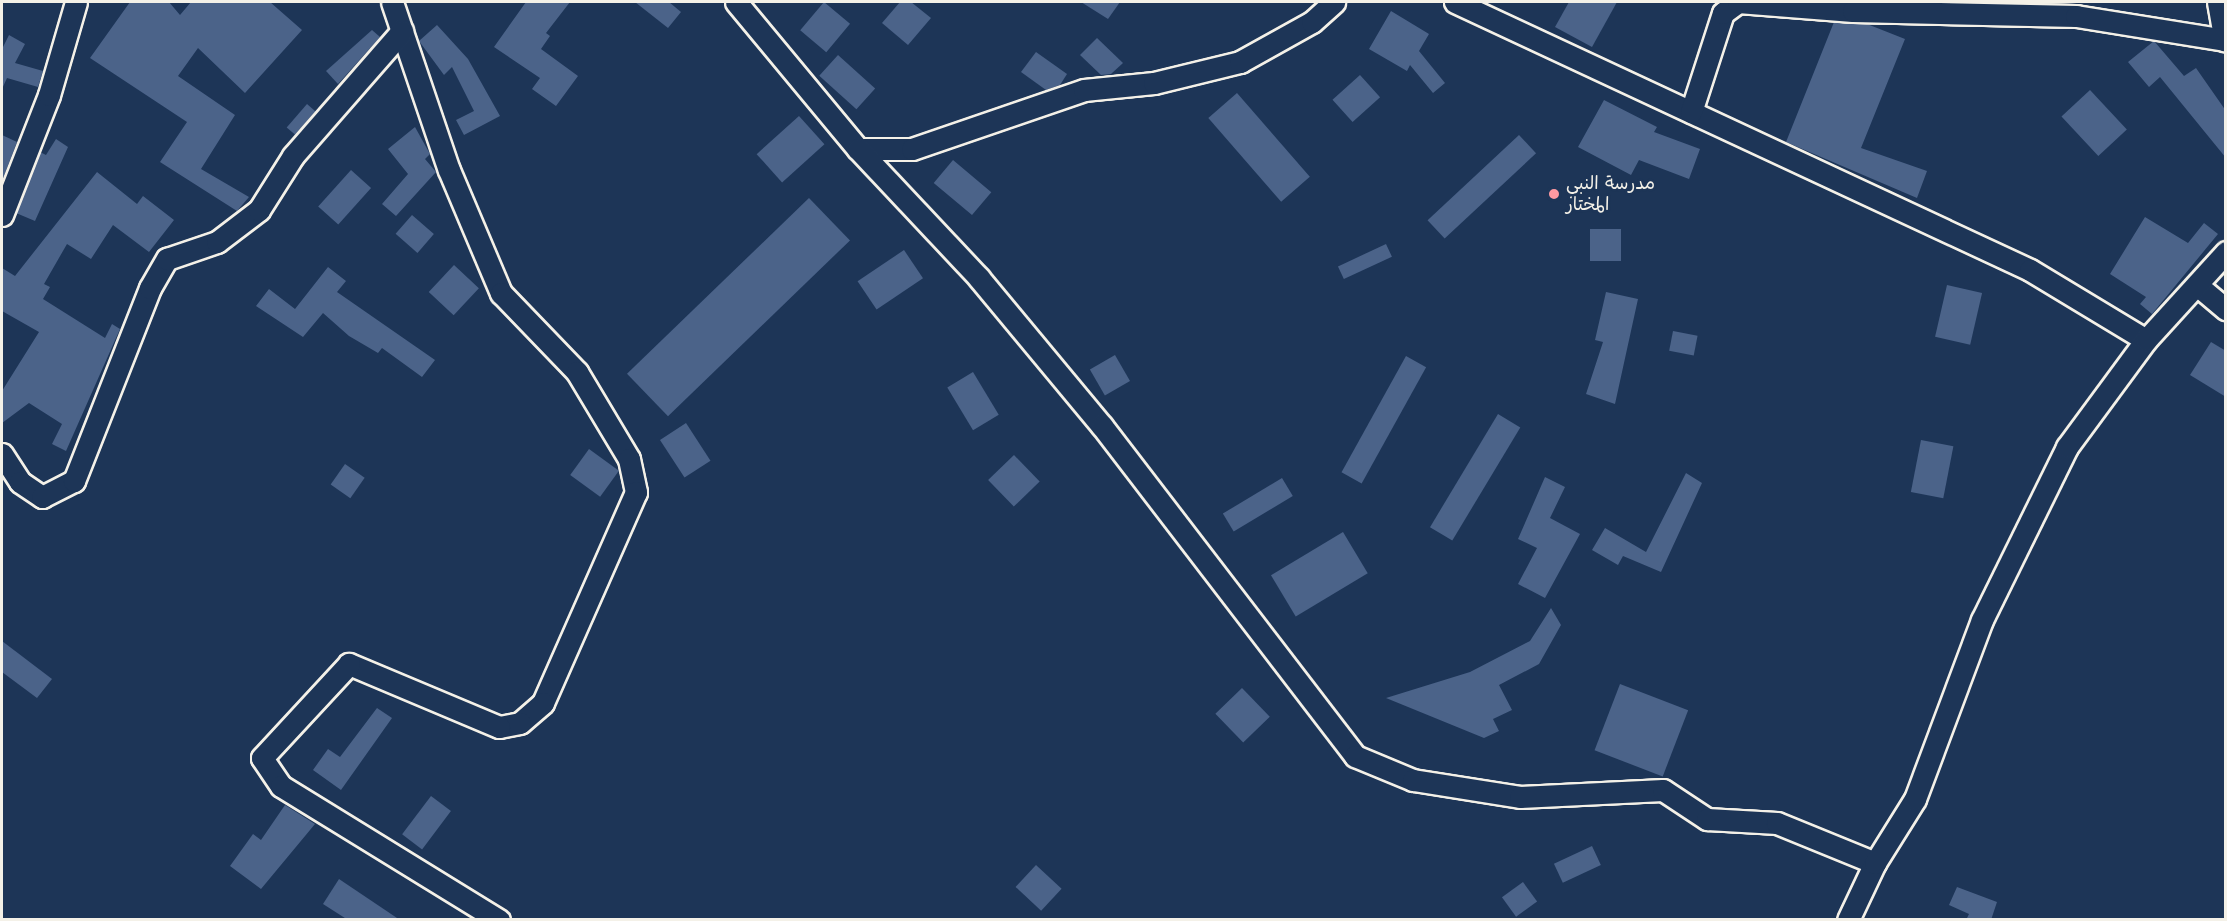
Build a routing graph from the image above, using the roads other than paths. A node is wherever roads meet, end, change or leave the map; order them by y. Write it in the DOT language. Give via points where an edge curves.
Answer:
graph roads {
  1 [pos="76,2"];
  2 [pos="392,2"];
  3 [pos="735,2"];
  4 [pos="1334,2"];
  5 [pos="1455,2"];
  6 [pos="2218,2"];
  7 [pos="402,31"];
  8 [pos="2225,40"];
  9 [pos="1691,112"];
  10 [pos="858,149"];
  11 [pos="2,215"];
  12 [pos="2226,252"];
  13 [pos="2197,285"];
  14 [pos="2226,309"];
  15 [pos="2146,340"];
  16 [pos="2,454"];
  17 [pos="1875,863"];
  18 [pos="499,920"];
  19 [pos="1848,920"];
  1 -- 11 [label="street" via="45,106"];
  2 -- 7 [label="street"];
  3 -- 10 [label="street"];
  4 -- 10 [label="street" via="1312,22 1240,62 1154,83 1084,90 912,149"];
  5 -- 9 [label="street"];
  6 -- 8 [label="street"];
  7 -- 16 [label="street" via="293,156 260,210 216,242 167,259 150,288 74,481 42,497 20,482"];
  7 -- 18 [label="street" via="449,170 501,294 577,372 629,459 636,492 543,703 520,723 498,727 350,664 262,758 281,786"];
  8 -- 9 [label="street" via="2076,16 1853,11 1738,2 1723,12"];
  9 -- 15 [label="street" via="2030,270"];
  10 -- 17 [label="street" via="979,278 1102,426 1355,756 1413,780 1521,797 1663,790 1707,819 1777,823"];
  12 -- 13 [label="street"];
  13 -- 14 [label="street"];
  13 -- 15 [label="street"];
  15 -- 17 [label="street" via="2067,447 1982,620 1915,799"];
  17 -- 19 [label="street"];
}
